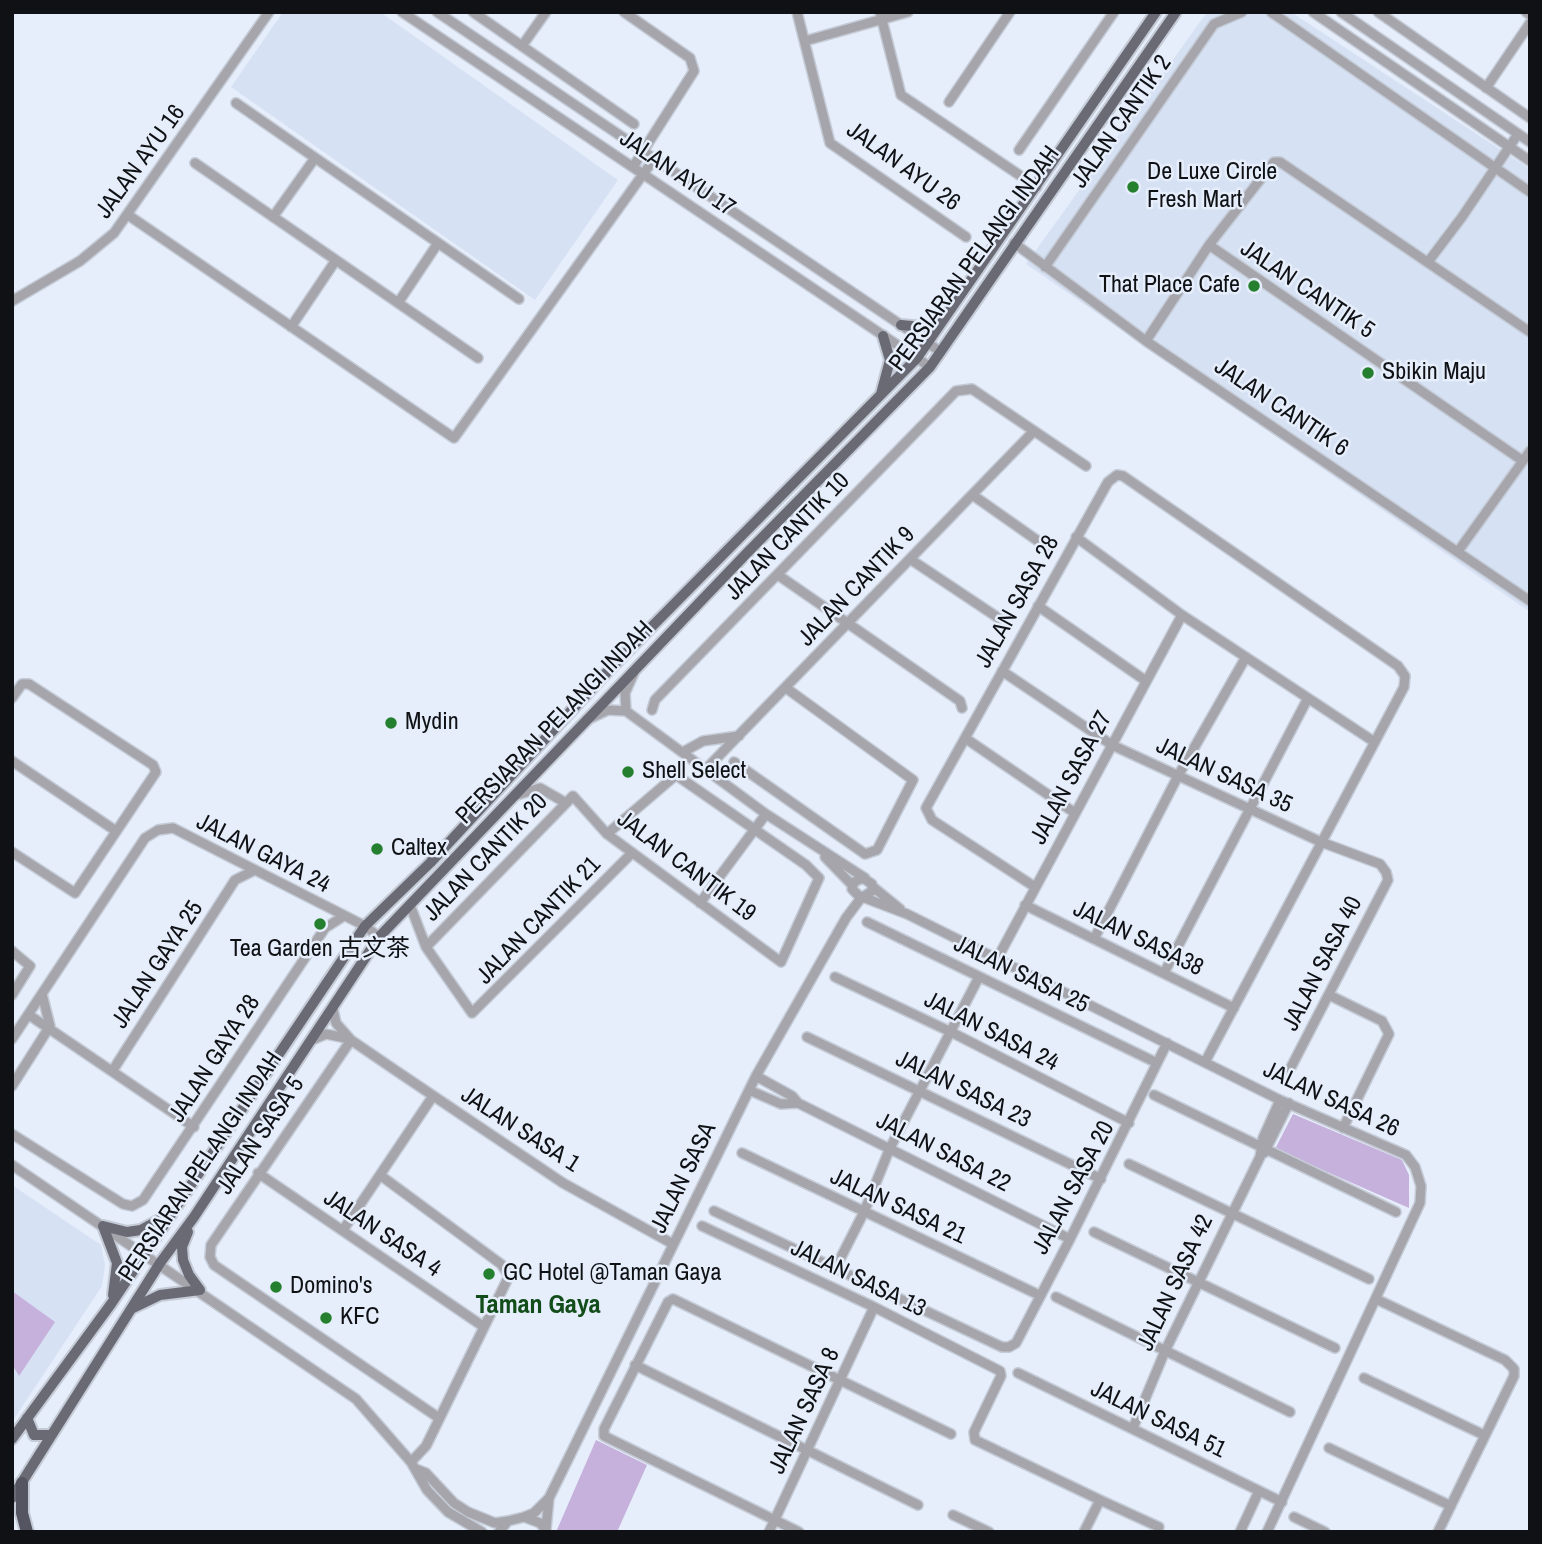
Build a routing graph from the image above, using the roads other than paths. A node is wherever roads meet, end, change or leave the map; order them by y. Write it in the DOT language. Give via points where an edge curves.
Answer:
graph roads {
  1 [pos="269,12"];
  2 [pos="402,12"];
  3 [pos="437,12"];
  4 [pos="472,12"];
  5 [pos="546,12"];
  6 [pos="624,12"];
  7 [pos="797,12"];
  8 [pos="908,12"];
  9 [pos="1010,12"];
  10 [pos="1114,12"];
  11 [pos="1156,12"];
  12 [pos="1176,12"];
  13 [pos="1242,12"];
  14 [pos="1271,12"];
  15 [pos="1313,12"];
  16 [pos="1341,12"];
  17 [pos="1378,12"];
  18 [pos="881,16"];
  19 [pos="1530,23"];
  20 [pos="804,41"];
  21 [pos="523,46"];
  22 [pos="1486,88"];
  23 [pos="949,102"];
  24 [pos="236,103"];
  25 [pos="1530,118"];
  26 [pos="634,124"];
  27 [pos="1518,134"];
  28 [pos="1530,142"];
  29 [pos="1509,148"];
  30 [pos="1019,150"];
  31 [pos="643,151"];
  32 [pos="315,158"];
  33 [pos="654,159"];
  34 [pos="1530,161"];
  35 [pos="195,163"];
  36 [pos="633,167"];
  37 [pos="1496,169"];
  38 [pos="643,174"];
  39 [pos="1037,187"];
  40 [pos="1530,192"];
  41 [pos="128,215"];
  42 [pos="273,217"];
  43 [pos="966,237"];
  44 [pos="438,243"];
  45 [pos="996,243"];
  46 [pos="1014,243"];
  47 [pos="1209,246"];
  48 [pos="336,260"];
  49 [pos="1427,262"];
  50 [pos="1045,267"];
  51 [pos="519,299"];
  52 [pos="12,301"];
  53 [pos="398,303"];
  54 [pos="948,314"];
  55 [pos="901,325"];
  56 [pos="291,327"];
  57 [pos="1530,332"];
  58 [pos="883,335"];
  59 [pos="1146,341"];
  60 [pos="928,344"];
  61 [pos="941,352"];
  62 [pos="478,358"];
  63 [pos="917,358"];
  64 [pos="930,367"];
  65 [pos="881,394"];
  66 [pos="1034,431"];
  67 [pos="1530,451"];
  68 [pos="1523,461"];
  69 [pos="1086,466"];
  70 [pos="974,496"];
  71 [pos="1076,537"];
  72 [pos="1048,548"];
  73 [pos="1459,550"];
  74 [pos="910,559"];
  75 [pos="778,575"];
  76 [pos="1530,601"];
  77 [pos="1038,606"];
  78 [pos="1182,615"];
  79 [pos="1000,620"];
  80 [pos="846,624"];
  81 [pos="1246,657"];
  82 [pos="637,667"];
  83 [pos="1002,671"];
  84 [pos="1146,681"];
  85 [pos="786,688"];
  86 [pos="12,698"];
  87 [pos="1308,698"];
  88 [pos="962,708"];
  89 [pos="652,709"];
  90 [pos="626,711"];
  91 [pos="586,721"];
  92 [pos="739,736"];
  93 [pos="965,738"];
  94 [pos="1373,741"];
  95 [pos="1112,745"];
  96 [pos="683,752"];
  97 [pos="12,761"];
  98 [pos="734,762"];
  99 [pos="707,768"];
  100 [pos="1178,776"];
  101 [pos="514,796"];
  102 [pos="569,800"];
  103 [pos="1249,809"];
  104 [pos="1075,813"];
  105 [pos="766,814"];
  106 [pos="755,830"];
  107 [pos="116,831"];
  108 [pos="607,834"];
  109 [pos="1321,842"];
  110 [pos="817,848"];
  111 [pos="12,852"];
  112 [pos="632,853"];
  113 [pos="235,862"];
  114 [pos="253,871"];
  115 [pos="1386,872"];
  116 [pos="235,880"];
  117 [pos="870,883"];
  118 [pos="1035,887"];
  119 [pos="858,894"];
  120 [pos="700,904"];
  121 [pos="410,905"];
  122 [pos="1025,905"];
  123 [pos="324,908"];
  124 [pos="907,914"];
  125 [pos="344,916"];
  126 [pos="867,922"];
  127 [pos="365,926"];
  128 [pos="325,928"];
  129 [pos="379,937"];
  130 [pos="1094,939"];
  131 [pos="426,947"];
  132 [pos="12,951"];
  133 [pos="996,961"];
  134 [pos="1164,973"];
  135 [pos="835,977"];
  136 [pos="979,977"];
  137 [pos="42,994"];
  138 [pos="12,995"];
  139 [pos="1329,995"];
  140 [pos="1234,1007"];
  141 [pos="332,1009"];
  142 [pos="29,1015"];
  143 [pos="50,1026"];
  144 [pos="951,1031"];
  145 [pos="807,1037"];
  146 [pos="12,1039"];
  147 [pos="312,1040"];
  148 [pos="351,1040"];
  149 [pos="1167,1043"];
  150 [pos="1205,1062"];
  151 [pos="1157,1063"];
  152 [pos="113,1070"];
  153 [pos="1288,1073"];
  154 [pos="756,1076"];
  155 [pos="12,1086"];
  156 [pos="749,1090"];
  157 [pos="922,1091"];
  158 [pos="1154,1095"];
  159 [pos="433,1096"];
  160 [pos="1284,1101"];
  161 [pos="798,1103"];
  162 [pos="1129,1123"];
  163 [pos="194,1127"];
  164 [pos="1343,1128"];
  165 [pos="12,1134"];
  166 [pos="890,1148"];
  167 [pos="1263,1152"];
  168 [pos="741,1153"];
  169 [pos="1129,1164"];
  170 [pos="12,1165"];
  171 [pos="258,1173"];
  172 [pos="380,1175"];
  173 [pos="1101,1179"];
  174 [pos="174,1210"];
  175 [pos="714,1211"];
  176 [pos="864,1212"];
  177 [pos="1230,1212"];
  178 [pos="1396,1212"];
  179 [pos="194,1217"];
  180 [pos="103,1226"];
  181 [pos="702,1226"];
  182 [pos="343,1230"];
  183 [pos="1094,1232"];
  184 [pos="1070,1239"];
  185 [pos="673,1244"];
  186 [pos="145,1253"];
  187 [pos="160,1263"];
  188 [pos="835,1269"];
  189 [pos="1369,1279"];
  190 [pos="1198,1284"];
  191 [pos="200,1290"];
  192 [pos="1039,1295"];
  193 [pos="1056,1297"];
  194 [pos="1376,1299"];
  195 [pos="111,1304"];
  196 [pos="874,1307"];
  197 [pos="128,1312"];
  198 [pos="484,1327"];
  199 [pos="1335,1348"];
  200 [pos="1165,1351"];
  201 [pos="635,1365"];
  202 [pos="1018,1373"];
  203 [pos="1364,1378"];
  204 [pos="842,1380"];
  205 [pos="1290,1412"];
  206 [pos="27,1418"];
  207 [pos="439,1418"];
  208 [pos="1133,1428"];
  209 [pos="951,1433"];
  210 [pos="1484,1435"];
  211 [pos="49,1436"];
  212 [pos="12,1439"];
  213 [pos="1329,1448"];
  214 [pos="807,1452"];
  215 [pos="413,1466"];
  216 [pos="22,1483"];
  217 [pos="1259,1491"];
  218 [pos="549,1498"];
  219 [pos="12,1499"];
  220 [pos="1100,1500"];
  221 [pos="1282,1502"];
  222 [pos="918,1505"];
  223 [pos="1451,1506"];
  224 [pos="953,1514"];
  225 [pos="524,1517"];
  226 [pos="1294,1517"];
  227 [pos="774,1520"];
  228 [pos="508,1521"];
  229 [pos="1159,1527"];
  230 [pos="547,1530"];
  231 [pos="27,1532"];
  232 [pos="482,1532"];
  233 [pos="499,1532"];
  234 [pos="769,1532"];
  235 [pos="799,1532"];
  236 [pos="989,1532"];
  237 [pos="1084,1532"];
  238 [pos="1240,1532"];
  239 [pos="1267,1532"];
  240 [pos="1325,1532"];
  241 [pos="1438,1532"];
  1 -- 41 [label="street, JALAN AYU 16"];
  2 -- 36 [label="street, JALAN AYU 17"];
  3 -- 31 [label="street, JALAN AYU 17"];
  4 -- 21 [label="street"];
  5 -- 21 [label="street"];
  6 -- 31 [label="street" via="694,64 691,79"];
  7 -- 20 [label="street, JALAN AYU 26"];
  8 -- 18 [label="street"];
  9 -- 23 [label="street"];
  10 -- 30 [label="street"];
  11 -- 39 [label="main road, PERSIARAN PELANGI INDAH"];
  12 -- 46 [label="main road, PERSIARAN PELANGI INDAH"];
  13 -- 50 [label="street, JALAN CANTIK 2" via="1214,24"];
  14 -- 37 [label="street"];
  15 -- 29 [label="street"];
  16 -- 27 [label="street"];
  17 -- 22 [label="street"];
  18 -- 20 [label="street"];
  18 -- 39 [label="street" via="901,95"];
  19 -- 22 [label="street"];
  20 -- 43 [label="street, JALAN AYU 26" via="830,144"];
  21 -- 26 [label="street"];
  22 -- 25 [label="street"];
  24 -- 32 [label="street"];
  27 -- 28 [label="street"];
  27 -- 29 [label="street"];
  29 -- 34 [label="street"];
  29 -- 37 [label="street"];
  31 -- 33 [label="street, JALAN AYU 17"];
  31 -- 36 [label="street"];
  32 -- 42 [label="street"];
  32 -- 44 [label="street"];
  33 -- 38 [label="street"];
  33 -- 55 [label="street, JALAN AYU 17"];
  35 -- 42 [label="street"];
  36 -- 38 [label="street, JALAN AYU 17"];
  37 -- 40 [label="street"];
  37 -- 49 [label="street"];
  38 -- 56 [label="street" via="454,438"];
  38 -- 58 [label="street, JALAN AYU 17"];
  39 -- 45 [label="main road, PERSIARAN PELANGI INDAH"];
  41 -- 52 [label="street, JALAN AYU 16" via="94,251"];
  41 -- 56 [label="street"];
  42 -- 48 [label="street"];
  44 -- 51 [label="street"];
  44 -- 53 [label="street"];
  45 -- 46 [label="main road" via="1008,239"];
  45 -- 54 [label="main road, PERSIARAN PELANGI INDAH"];
  46 -- 50 [label="street, JALAN CANTIK 6"];
  46 -- 61 [label="main road, PERSIARAN PELANGI INDAH"];
  47 -- 49 [label="street" via="1274,162 1280,162"];
  47 -- 59 [label="street"];
  47 -- 68 [label="street, JALAN CANTIK 5"];
  48 -- 53 [label="street"];
  48 -- 56 [label="street"];
  49 -- 57 [label="street"];
  50 -- 59 [label="street, JALAN CANTIK 6"];
  53 -- 62 [label="street"];
  54 -- 55 [label="main road" via="923,327"];
  54 -- 60 [label="main road, PERSIARAN PELANGI INDAH"];
  55 -- 60 [label="street, JALAN AYU 17"];
  58 -- 63 [label="street, JALAN AYU 17"];
  58 -- 65 [label="main road" via="890,360"];
  59 -- 73 [label="street, JALAN CANTIK 6"];
  60 -- 61 [label="street, JALAN AYU 17"];
  60 -- 63 [label="main road, PERSIARAN PELANGI INDAH"];
  61 -- 64 [label="main road, PERSIARAN PELANGI INDAH"];
  63 -- 64 [label="street, JALAN AYU 17"];
  63 -- 65 [label="main road, PERSIARAN PELANGI INDAH"];
  64 -- 82 [label="main road, PERSIARAN PELANGI INDAH"];
  65 -- 127 [label="main road, PERSIARAN PELANGI INDAH"];
  66 -- 69 [label="street"];
  66 -- 70 [label="street, JALAN CANTIK 9"];
  66 -- 75 [label="street, JALAN CANTIK 10" via="972,389 956,391"];
  67 -- 68 [label="street"];
  68 -- 73 [label="street"];
  70 -- 72 [label="street"];
  70 -- 74 [label="street, JALAN CANTIK 9"];
  71 -- 77 [label="street, JALAN SASA 28"];
  71 -- 78 [label="street, JALAN SASA 28"];
  71 -- 94 [label="street" via="1108,482 1116,475 1123,476 1398,666 1405,676 1404,687"];
  73 -- 76 [label="street, JALAN CANTIK 6"];
  74 -- 79 [label="street"];
  74 -- 80 [label="street, JALAN CANTIK 9"];
  75 -- 80 [label="street"];
  75 -- 89 [label="street, JALAN CANTIK 10" via="655,700"];
  77 -- 83 [label="street, JALAN SASA 28"];
  77 -- 84 [label="street"];
  78 -- 81 [label="street, JALAN SASA 28"];
  78 -- 84 [label="street, JALAN SASA 27"];
  80 -- 85 [label="street, JALAN CANTIK 9"];
  80 -- 88 [label="street" via="960,701"];
  81 -- 87 [label="street, JALAN SASA 28"];
  81 -- 100 [label="street"];
  82 -- 90 [label="street" via="625,693"];
  82 -- 91 [label="main road, PERSIARAN PELANGI INDAH"];
  83 -- 93 [label="street, JALAN SASA 28"];
  83 -- 95 [label="street, JALAN SASA 35"];
  84 -- 95 [label="street, JALAN SASA 27"];
  85 -- 92 [label="street, JALAN CANTIK 9"];
  85 -- 98 [label="street" via="910,776 913,786 877,850 865,854"];
  86 -- 107 [label="street" via="22,684 29,684 155,767 155,774"];
  87 -- 94 [label="street, JALAN SASA 28"];
  87 -- 103 [label="street"];
  90 -- 91 [label="street" via="608,710"];
  90 -- 96 [label="street"];
  91 -- 101 [label="main road, PERSIARAN PELANGI INDAH"];
  92 -- 96 [label="street" via="703,741"];
  92 -- 99 [label="street, JALAN CANTIK 9"];
  93 -- 104 [label="street"];
  93 -- 118 [label="street, JALAN SASA 28" via="926,813"];
  94 -- 109 [label="street"];
  95 -- 100 [label="street, JALAN SASA 35"];
  95 -- 104 [label="street, JALAN SASA 27"];
  96 -- 99 [label="street"];
  97 -- 107 [label="street"];
  99 -- 105 [label="street"];
  100 -- 103 [label="street, JALAN SASA 35"];
  100 -- 130 [label="street"];
  101 -- 102 [label="street" via="540,788"];
  101 -- 121 [label="main road, PERSIARAN PELANGI INDAH"];
  102 -- 108 [label="street, JALAN CANTIK 19"];
  102 -- 131 [label="street, JALAN CANTIK 20"];
  103 -- 109 [label="street, JALAN SASA 35"];
  103 -- 134 [label="street"];
  104 -- 118 [label="street, JALAN SASA 27"];
  105 -- 106 [label="street"];
  105 -- 110 [label="street"];
  106 -- 108 [label="street" via="677,775"];
  106 -- 120 [label="street"];
  106 -- 120 [label="street, JALAN CANTIK 19" via="819,878 781,962"];
  107 -- 111 [label="street" via="75,893"];
  108 -- 112 [label="street, JALAN CANTIK 19"];
  109 -- 115 [label="street, JALAN SASA 35" via="1380,864"];
  109 -- 140 [label="street"];
  110 -- 117 [label="street, JALAN SASA 26"];
  110 -- 119 [label="street"];
  112 -- 120 [label="street, JALAN CANTIK 19"];
  112 -- 131 [label="street, JALAN CANTIK 21" via="472,1013"];
  113 -- 114 [label="street, JALAN GAYA 24"];
  113 -- 116 [label="street"];
  113 -- 137 [label="street, JALAN GAYA 24" via="173,828 145,838"];
  114 -- 116 [label="street"];
  114 -- 123 [label="street, JALAN GAYA 24"];
  115 -- 139 [label="street, JALAN SASA 40" via="1388,880"];
  116 -- 152 [label="street, JALAN GAYA 25"];
  117 -- 119 [label="street"];
  117 -- 119 [label="street" via="859,878"];
  117 -- 124 [label="street, JALAN SASA 26"];
  118 -- 122 [label="street, JALAN SASA 27"];
  119 -- 124 [label="street, JALAN SASA 26"];
  119 -- 154 [label="street, JALAN SASA"];
  121 -- 129 [label="main road, PERSIARAN PELANGI INDAH"];
  121 -- 131 [label="street"];
  122 -- 130 [label="street, JALAN SASA38"];
  122 -- 133 [label="street, JALAN SASA 27"];
  123 -- 125 [label="street, JALAN GAYA 24"];
  123 -- 128 [label="street"];
  124 -- 133 [label="street, JALAN SASA 26"];
  125 -- 127 [label="street, JALAN GAYA 24"];
  125 -- 128 [label="street, JALAN GAYA 28"];
  126 -- 136 [label="street, JALAN SASA 25"];
  127 -- 129 [label="street, JALAN GAYA 24"];
  127 -- 174 [label="main road, PERSIARAN PELANGI INDAH"];
  128 -- 163 [label="street, JALAN GAYA 28"];
  129 -- 141 [label="main road, PERSIARAN PELANGI INDAH"];
  130 -- 134 [label="street, JALAN SASA38"];
  132 -- 138 [label="street" via="30,966"];
  133 -- 149 [label="street, JALAN SASA 26"];
  134 -- 140 [label="street, JALAN SASA38"];
  135 -- 144 [label="street, JALAN SASA 24"];
  136 -- 144 [label="street"];
  136 -- 151 [label="street, JALAN SASA 25"];
  137 -- 142 [label="street, JALAN GAYA 24"];
  137 -- 143 [label="street"];
  139 -- 153 [label="street, JALAN SASA 40"];
  139 -- 164 [label="street" via="1382,1021 1389,1034"];
  140 -- 150 [label="street"];
  141 -- 147 [label="main road, PERSIARAN PELANGI INDAH"];
  141 -- 148 [label="street, JALAN SASA 1" via="336,1023"];
  142 -- 143 [label="street"];
  142 -- 146 [label="street, JALAN GAYA 24"];
  143 -- 152 [label="street"];
  143 -- 155 [label="street"];
  144 -- 157 [label="street"];
  144 -- 162 [label="street, JALAN SASA 24"];
  145 -- 157 [label="street, JALAN SASA 23"];
  147 -- 148 [label="street" via="326,1034"];
  147 -- 179 [label="main road, PERSIARAN PELANGI INDAH"];
  148 -- 159 [label="street, JALAN SASA 1"];
  148 -- 171 [label="street, JALAN SASA 5"];
  149 -- 150 [label="street, JALAN SASA 26"];
  149 -- 151 [label="street, JALAN SASA 20"];
  150 -- 160 [label="street, JALAN SASA 26"];
  151 -- 162 [label="street, JALAN SASA 20"];
  152 -- 163 [label="street"];
  154 -- 156 [label="street, JALAN SASA"];
  154 -- 161 [label="street, JALAN SASA 22"];
  156 -- 161 [label="street, JALAN SASA 22" via="781,1104"];
  156 -- 185 [label="street, JALAN SASA"];
  157 -- 166 [label="street"];
  157 -- 173 [label="street, JALAN SASA 23"];
  158 -- 167 [label="street"];
  159 -- 172 [label="street"];
  159 -- 185 [label="street, JALAN SASA 1" via="563,1183"];
  160 -- 164 [label="street, JALAN SASA 26"];
  160 -- 167 [label="street, JALAN SASA 42"];
  161 -- 166 [label="street, JALAN SASA 22"];
  162 -- 173 [label="street, JALAN SASA 20"];
  163 -- 165 [label="street, JALAN GAYA 28" via="143,1200 132,1206"];
  164 -- 194 [label="street, JALAN SASA 26" via="1406,1155 1421,1186 1420,1203"];
  166 -- 176 [label="street"];
  166 -- 184 [label="street, JALAN SASA 22"];
  167 -- 177 [label="street, JALAN SASA 42"];
  167 -- 178 [label="street"];
  168 -- 176 [label="street, JALAN SASA 21"];
  169 -- 177 [label="street"];
  170 -- 180 [label="street"];
  171 -- 182 [label="street, JALAN SASA 4"];
  171 -- 207 [label="street, JALAN SASA 5" via="211,1245 214,1265"];
  172 -- 182 [label="street"];
  172 -- 198 [label="street" via="508,1272 508,1282"];
  173 -- 184 [label="street, JALAN SASA 20"];
  174 -- 180 [label="main road" via="141,1230"];
  174 -- 186 [label="main road, PERSIARAN PELANGI INDAH"];
  175 -- 188 [label="street"];
  176 -- 188 [label="street"];
  176 -- 192 [label="street, JALAN SASA 21"];
  177 -- 189 [label="street"];
  177 -- 190 [label="street, JALAN SASA 42"];
  179 -- 187 [label="main road, PERSIARAN PELANGI INDAH"];
  179 -- 191 [label="main road" via="182,1247 189,1275"];
  180 -- 186 [label="street"];
  180 -- 195 [label="main road" via="117,1263"];
  181 -- 196 [label="street, JALAN SASA 13"];
  182 -- 198 [label="street, JALAN SASA 4"];
  183 -- 190 [label="street"];
  184 -- 192 [label="street, JALAN SASA 20"];
  185 -- 218 [label="street, JALAN SASA"];
  186 -- 187 [label="street"];
  186 -- 195 [label="main road, PERSIARAN PELANGI INDAH"];
  187 -- 191 [label="street"];
  187 -- 197 [label="main road, PERSIARAN PELANGI INDAH"];
  188 -- 192 [label="street, JALAN SASA 20" via="1002,1347 1016,1343"];
  190 -- 199 [label="street"];
  190 -- 200 [label="street, JALAN SASA 42"];
  191 -- 197 [label="main road" via="160,1294"];
  191 -- 215 [label="street" via="356,1399"];
  193 -- 200 [label="street"];
  194 -- 210 [label="street" via="1512,1365 1514,1376"];
  194 -- 221 [label="street, JALAN SASA 26"];
  195 -- 206 [label="main road, PERSIARAN PELANGI INDAH"];
  196 -- 204 [label="street, JALAN SASA 8"];
  196 -- 220 [label="street, JALAN SASA 13" via="996,1369 1001,1376 974,1432 977,1442"];
  197 -- 211 [label="main road, PERSIARAN PELANGI INDAH"];
  198 -- 207 [label="street"];
  200 -- 205 [label="street"];
  200 -- 208 [label="street, JALAN SASA 42"];
  201 -- 204 [label="street" via="673,1299"];
  201 -- 214 [label="street"];
  201 -- 227 [label="street" via="604,1436"];
  202 -- 208 [label="street, JALAN SASA 51"];
  203 -- 210 [label="street"];
  204 -- 209 [label="street"];
  204 -- 214 [label="street, JALAN SASA 8"];
  206 -- 211 [label="main road" via="34,1435"];
  206 -- 212 [label="main road, PERSIARAN PELANGI INDAH"];
  207 -- 215 [label="street"];
  208 -- 217 [label="street, JALAN SASA 51"];
  210 -- 223 [label="street"];
  211 -- 216 [label="main road, PERSIARAN PELANGI INDAH"];
  213 -- 223 [label="street"];
  214 -- 222 [label="street"];
  214 -- 227 [label="street, JALAN SASA 8"];
  215 -- 228 [label="street" via="468,1512 495,1523"];
  215 -- 232 [label="street" via="449,1512"];
  216 -- 219 [label="main road, PERSIARAN PELANGI INDAH"];
  216 -- 231 [label="highway"];
  217 -- 221 [label="street, JALAN SASA 51"];
  217 -- 238 [label="street"];
  218 -- 225 [label="street, JALAN SASA"];
  218 -- 230 [label="street, JALAN SASA"];
  220 -- 229 [label="street"];
  220 -- 237 [label="street"];
  221 -- 239 [label="street, JALAN SASA 26"];
  223 -- 241 [label="street"];
  224 -- 236 [label="street"];
  225 -- 228 [label="street"];
  225 -- 230 [label="street"];
  226 -- 240 [label="street"];
  227 -- 234 [label="street, JALAN SASA 8"];
  227 -- 235 [label="street"];
  228 -- 233 [label="street"];
}
